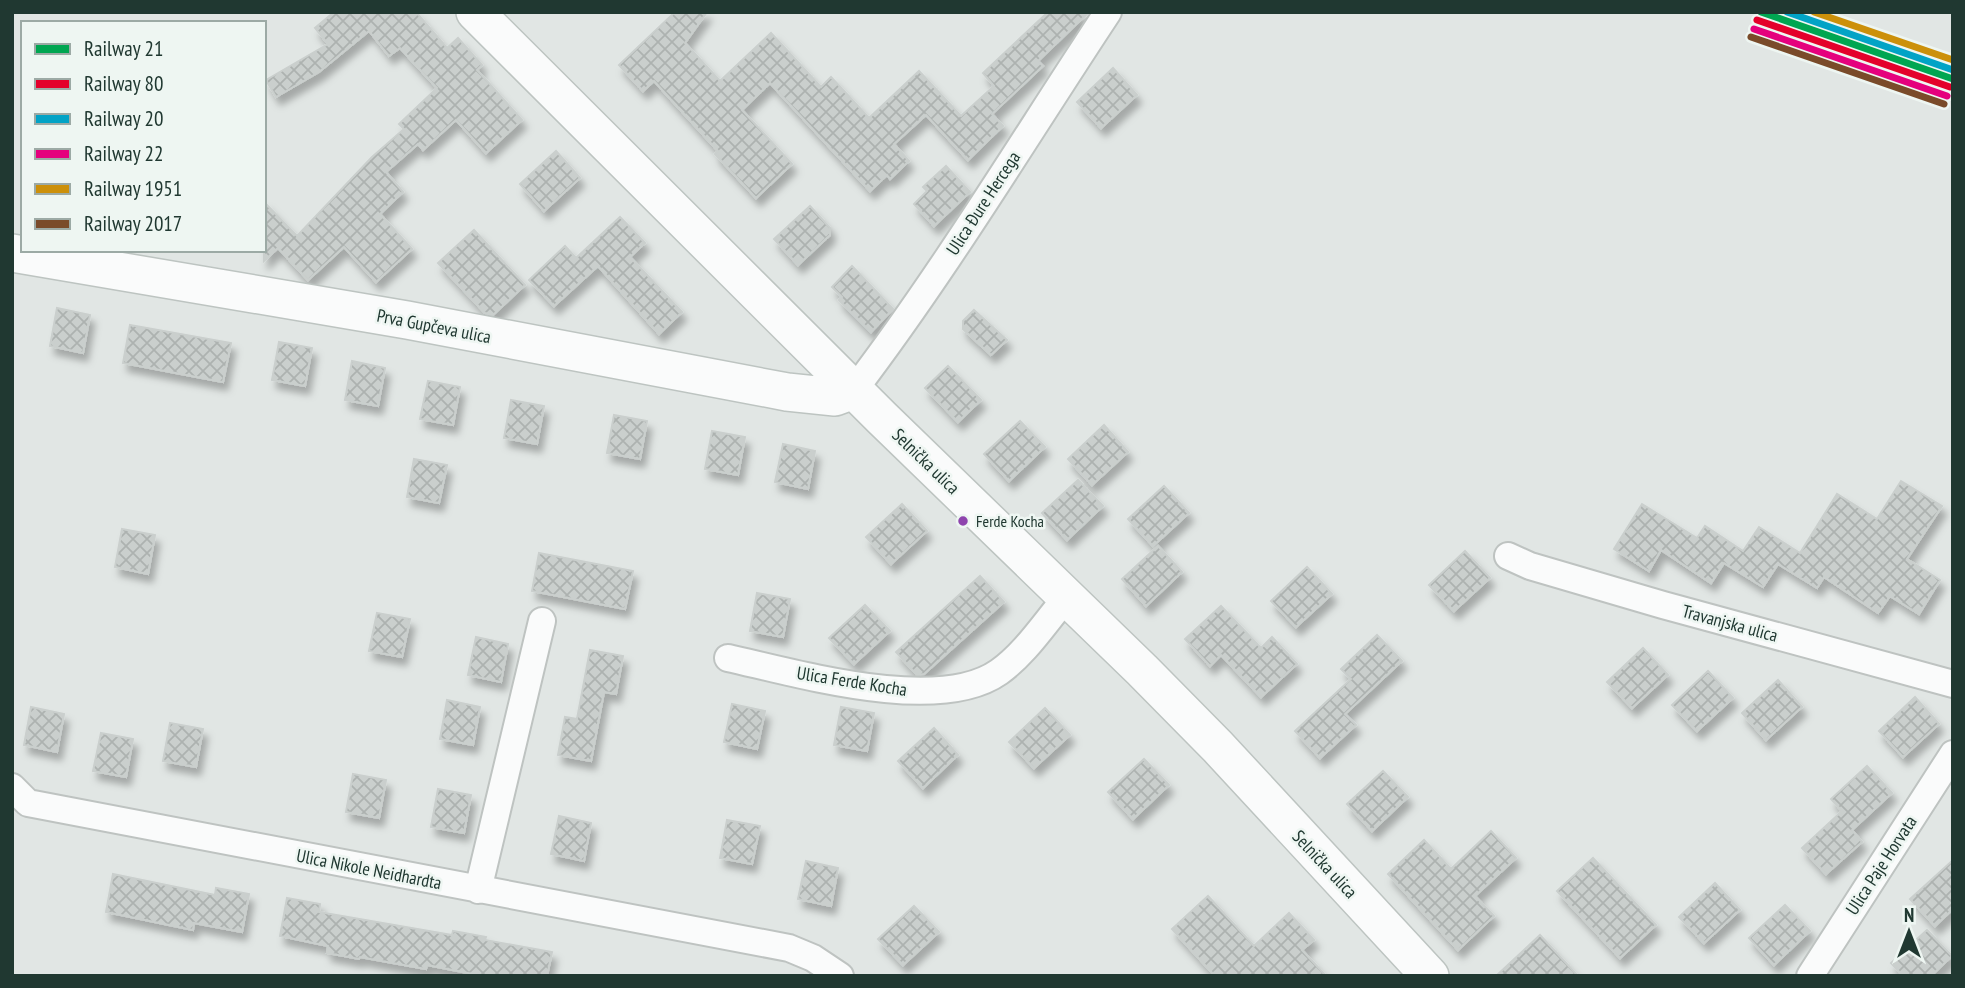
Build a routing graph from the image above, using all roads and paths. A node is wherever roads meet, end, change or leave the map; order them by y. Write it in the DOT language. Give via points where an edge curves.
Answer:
graph roads {
  1 [pos="475,12"];
  2 [pos="1108,12"];
  3 [pos="12,253"];
  4 [pos="854,390"];
  5 [pos="1508,556"];
  6 [pos="1067,597"];
  7 [pos="542,621"];
  8 [pos="728,658"];
  9 [pos="1953,684"];
  10 [pos="1953,754"];
  11 [pos="18,797"];
  12 [pos="478,890"];
  13 [pos="841,976"];
  14 [pos="1430,976"];
  15 [pos="1810,976"];
  1 -- 4 [label="street, Selnička ulica"];
  2 -- 4 [label="street, Ulica Đure Hercega" via="936,276"];
  3 -- 4 [label="street, Prva Gupčeva ulica" via="407,320 784,391 835,397"];
  4 -- 6 [label="street, Selnička ulica"];
  5 -- 9 [label="street, Travanjska ulica" via="1530,566"];
  6 -- 8 [label="street, Ulica Ferde Kocha" via="1018,654 998,672 974,684 896,691"];
  6 -- 14 [label="street, Selnička ulica" via="1218,747"];
  7 -- 12 [label="street"];
  10 -- 15 [label="street, Ulica Paje Horvata"];
  11 -- 12 [label="street, Ulica Nikole Neidhardta"];
  12 -- 13 [label="street, Ulica Nikole Neidhardta" via="789,948"];
}
